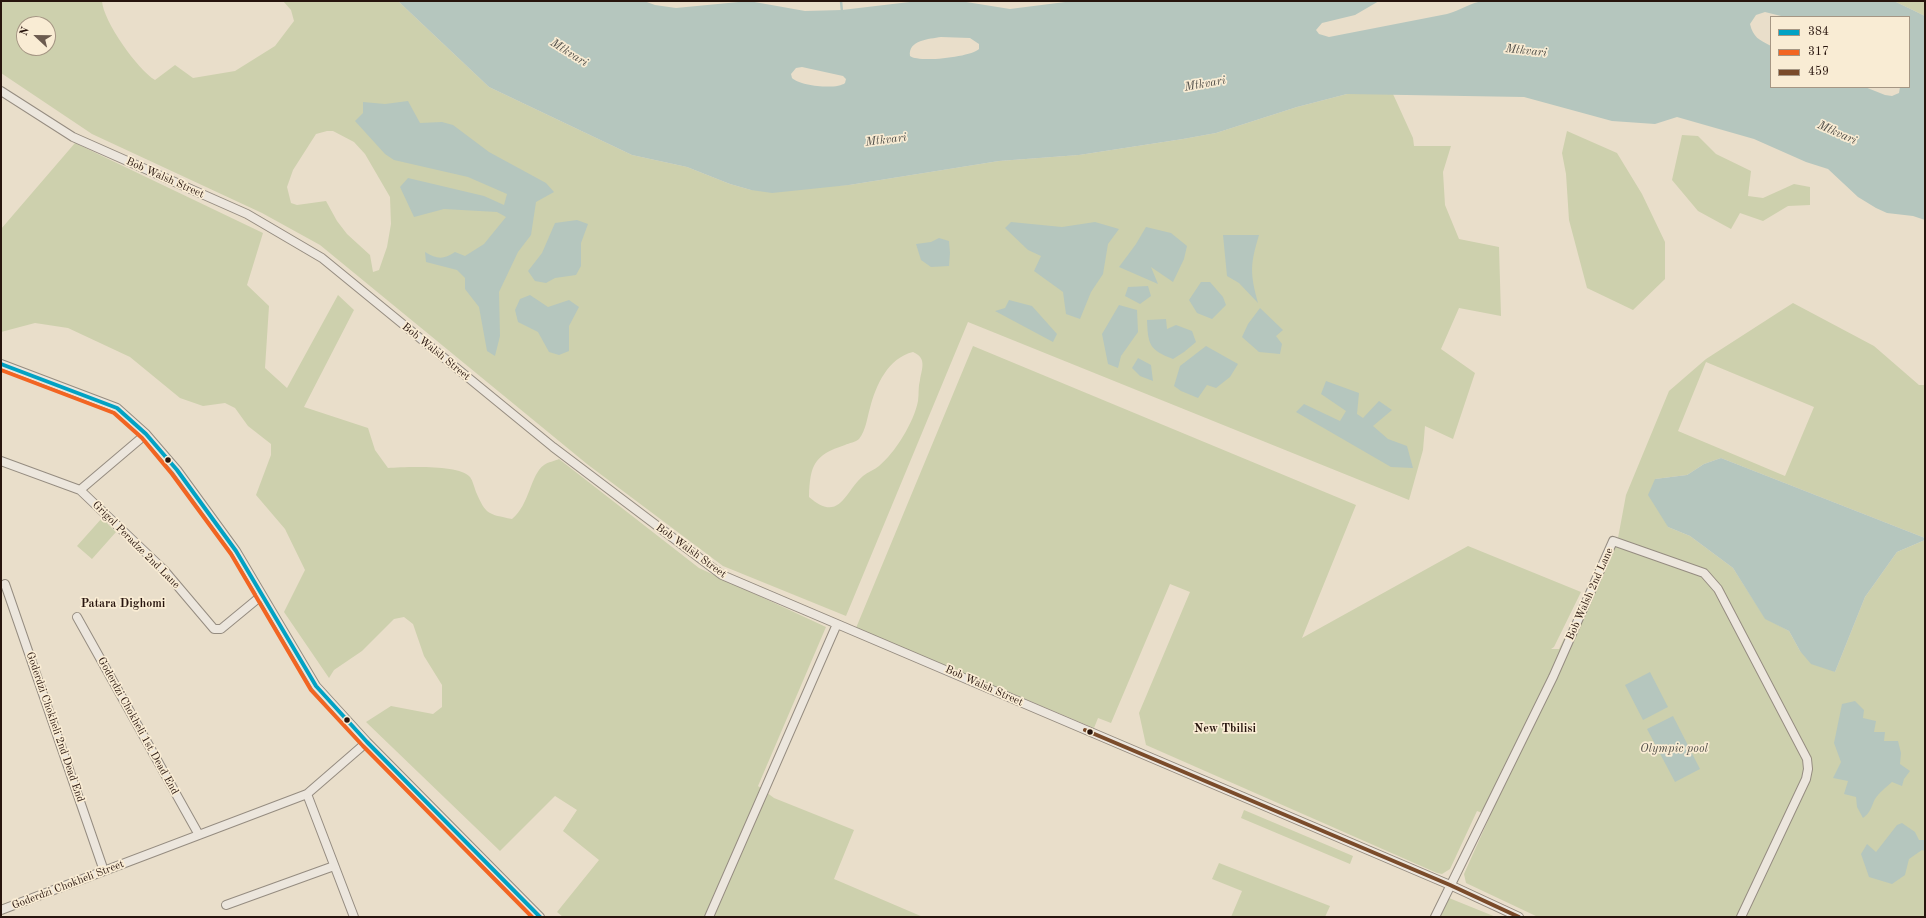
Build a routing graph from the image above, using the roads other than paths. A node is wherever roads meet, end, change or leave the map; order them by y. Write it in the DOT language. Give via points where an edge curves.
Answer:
graph roads {
  1 [pos="1,91"];
  2 [pos="1,364"];
  3 [pos="146,434"];
  4 [pos="1,461"];
  5 [pos="80,490"];
  6 [pos="5,584"];
  7 [pos="261,596"];
  8 [pos="77,617"];
  9 [pos="837,624"];
  10 [pos="367,742"];
  11 [pos="307,794"];
  12 [pos="199,835"];
  13 [pos="334,866"];
  14 [pos="104,871"];
  15 [pos="1450,885"];
  16 [pos="226,906"];
  17 [pos="1,910"];
  18 [pos="354,917"];
  19 [pos="540,917"];
  20 [pos="709,917"];
  21 [pos="1435,917"];
  22 [pos="1520,917"];
  23 [pos="1741,917"];
  1 -- 9 [label="street, Bob Walsh Street" via="72,137 247,214 316,254 553,447 722,575"];
  2 -- 3 [label="street" via="117,408"];
  3 -- 5 [label="street"];
  3 -- 7 [label="street" via="178,470 231,545"];
  4 -- 5 [label="street"];
  5 -- 7 [label="street, Grigol Peradze 2nd Lane" via="164,570 214,629 221,629"];
  6 -- 14 [label="street, Goderdzi Chokheli 2nd Dead End"];
  7 -- 10 [label="street" via="316,686"];
  8 -- 12 [label="street, Goderdzi Chokheli 1st Dead End"];
  9 -- 15 [label="street, Bob Walsh Street"];
  9 -- 20 [label="street"];
  10 -- 11 [label="street, Goderdzi Chokheli Street"];
  10 -- 19 [label="street"];
  11 -- 12 [label="street, Goderdzi Chokheli Street"];
  11 -- 13 [label="street"];
  12 -- 14 [label="street, Goderdzi Chokheli Street"];
  13 -- 16 [label="street"];
  13 -- 18 [label="street"];
  14 -- 17 [label="street, Goderdzi Chokheli Street"];
  15 -- 21 [label="street"];
  15 -- 22 [label="street, Bob Walsh Street"];
  15 -- 23 [label="street, Bob Walsh 2nd Lane" via="1550,683 1613,541 1704,573 1718,588 1807,759 1806,779"];
}
